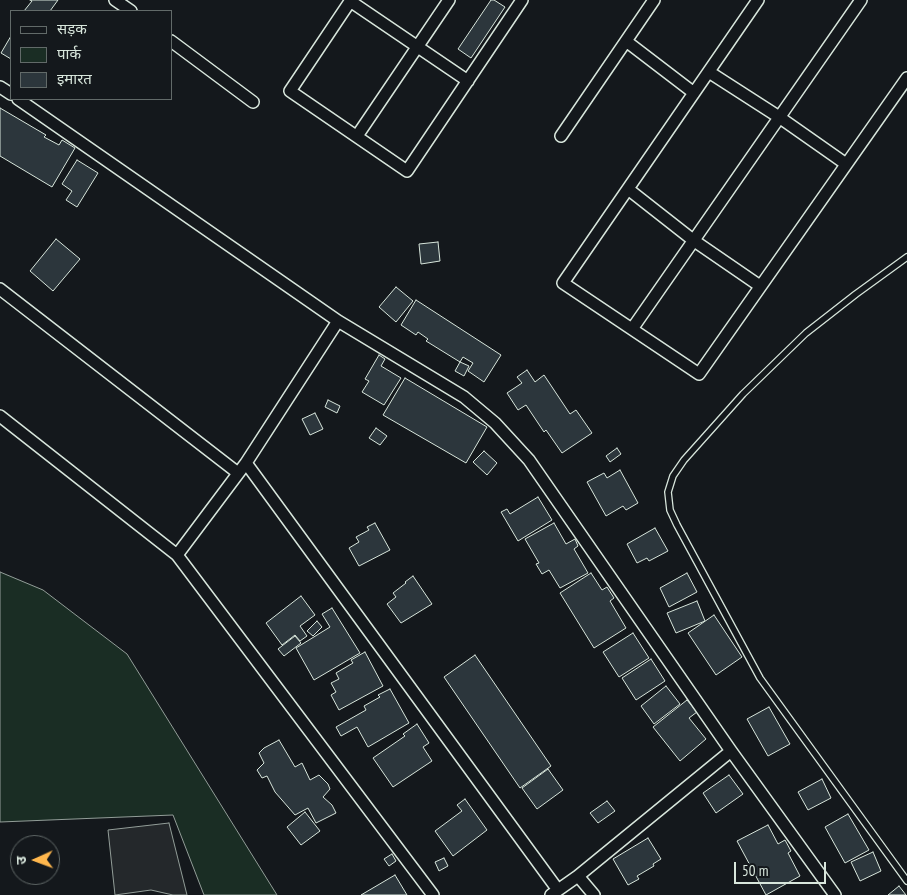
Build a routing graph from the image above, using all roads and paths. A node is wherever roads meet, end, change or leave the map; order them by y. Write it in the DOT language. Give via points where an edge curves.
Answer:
graph roads {
  1 [pos="115,0"];
  2 [pos="448,0"];
  3 [pos="522,0"];
  4 [pos="654,0"];
  5 [pos="758,0"];
  6 [pos="861,0"];
  7 [pos="351,1"];
  8 [pos="130,10"];
  9 [pos="626,41"];
  10 [pos="172,42"];
  11 [pos="416,46"];
  12 [pos="709,72"];
  13 [pos="907,78"];
  14 [pos="468,81"];
  15 [pos="694,93"];
  16 [pos="19,100"];
  17 [pos="253,102"];
  18 [pos="779,117"];
  19 [pos="357,136"];
  20 [pos="562,136"];
  21 [pos="846,164"];
  22 [pos="628,189"];
  23 [pos="694,240"];
  24 [pos="907,257"];
  25 [pos="760,286"];
  26 [pos="0,289"];
  27 [pos="338,322"];
  28 [pos="632,329"];
  29 [pos="0,416"];
  30 [pos="246,463"];
  31 [pos="238,473"];
  32 [pos="177,555"];
  33 [pos="732,751"];
  34 [pos="578,876"];
  35 [pos="906,878"];
  36 [pos="554,893"];
  37 [pos="433,895"];
  38 [pos="594,895"];
  39 [pos="835,895"];
  1 -- 8 [label="street"];
  2 -- 11 [label="street"];
  3 -- 14 [label="street"];
  4 -- 9 [label="street"];
  5 -- 12 [label="street"];
  6 -- 18 [label="street"];
  7 -- 11 [label="street"];
  7 -- 19 [label="street" via="290,90"];
  9 -- 15 [label="street"];
  9 -- 20 [label="street"];
  10 -- 17 [label="street"];
  11 -- 14 [label="street"];
  11 -- 19 [label="street"];
  12 -- 15 [label="street"];
  12 -- 18 [label="street"];
  13 -- 21 [label="street"];
  14 -- 19 [label="street" via="407,171"];
  15 -- 22 [label="street"];
  16 -- 27 [label="street"];
  18 -- 21 [label="street"];
  18 -- 23 [label="street"];
  21 -- 25 [label="street"];
  22 -- 23 [label="street"];
  22 -- 28 [label="street" via="563,283"];
  23 -- 25 [label="street"];
  23 -- 28 [label="street"];
  24 -- 35 [label="lane" via="806,333 743,394 684,460 673,476 668,492 676,525 760,678"];
  25 -- 28 [label="street" via="699,374"];
  26 -- 31 [label="street"];
  27 -- 30 [label="street"];
  27 -- 33 [label="street" via="464,397 529,460"];
  29 -- 32 [label="street"];
  30 -- 31 [label="street"];
  30 -- 36 [label="street"];
  31 -- 32 [label="street"];
  32 -- 37 [label="street"];
  33 -- 34 [label="street"];
  33 -- 39 [label="street"];
  34 -- 36 [label="street"];
  34 -- 38 [label="street"];
}
